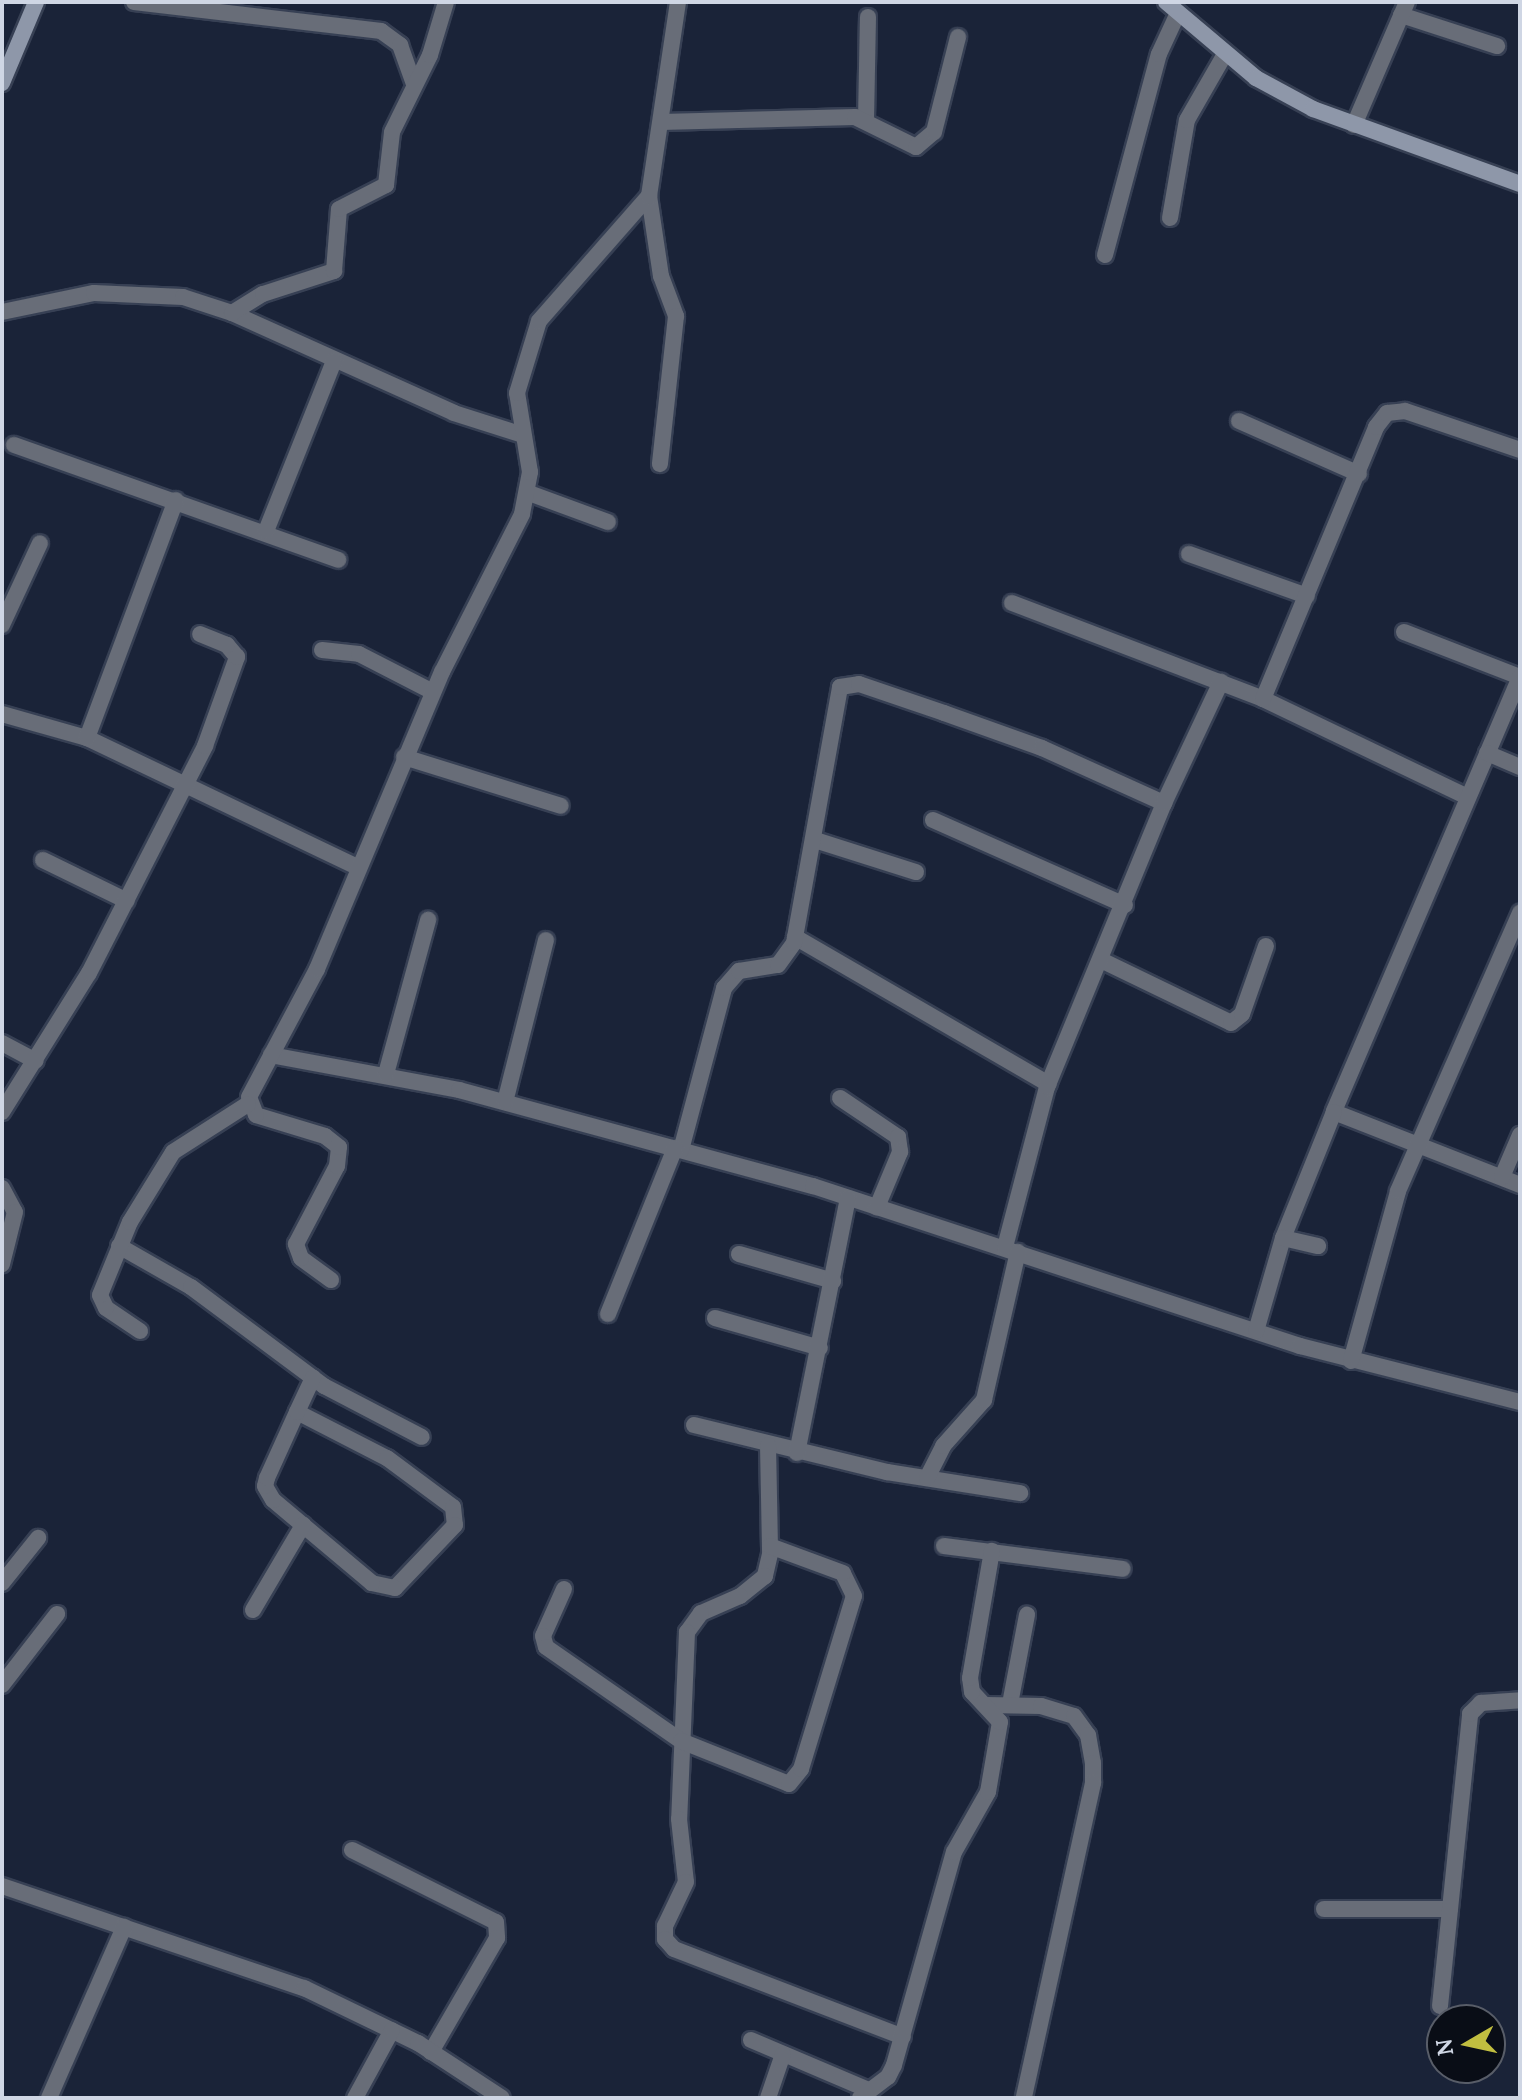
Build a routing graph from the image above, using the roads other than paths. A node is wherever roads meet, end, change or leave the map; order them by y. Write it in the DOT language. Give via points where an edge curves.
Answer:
graph roads {
  1 [pos="36,2"];
  2 [pos="134,2"];
  3 [pos="446,2"];
  4 [pos="678,2"];
  5 [pos="1172,7"];
  6 [pos="1404,8"];
  7 [pos="868,17"];
  8 [pos="958,37"];
  9 [pos="1497,46"];
  10 [pos="1225,54"];
  11 [pos="2,83"];
  12 [pos="414,84"];
  13 [pos="866,120"];
  14 [pos="661,122"];
  15 [pos="1354,125"];
  16 [pos="1520,184"];
  17 [pos="649,196"];
  18 [pos="1170,218"];
  19 [pos="1105,255"];
  20 [pos="2,312"];
  21 [pos="232,313"];
  22 [pos="334,361"];
  23 [pos="1239,421"];
  24 [pos="520,434"];
  25 [pos="14,445"];
  26 [pos="1520,450"];
  27 [pos="660,464"];
  28 [pos="1359,474"];
  29 [pos="529,493"];
  30 [pos="176,500"];
  31 [pos="608,522"];
  32 [pos="266,531"];
  33 [pos="40,543"];
  34 [pos="1189,554"];
  35 [pos="338,560"];
  36 [pos="1307,596"];
  37 [pos="1012,603"];
  38 [pos="2,625"];
  39 [pos="1404,632"];
  40 [pos="200,634"];
  41 [pos="322,650"];
  42 [pos="1520,677"];
  43 [pos="1221,682"];
  44 [pos="433,692"];
  45 [pos="1263,699"];
  46 [pos="2,714"];
  47 [pos="87,738"];
  48 [pos="1487,753"];
  49 [pos="404,757"];
  50 [pos="1520,767"];
  51 [pos="187,782"];
  52 [pos="1468,797"];
  53 [pos="1164,803"];
  54 [pos="561,806"];
  55 [pos="933,820"];
  56 [pos="815,840"];
  57 [pos="43,860"];
  58 [pos="357,867"];
  59 [pos="916,872"];
  60 [pos="127,901"];
  61 [pos="1125,905"];
  62 [pos="1520,913"];
  63 [pos="428,920"];
  64 [pos="795,937"];
  65 [pos="546,940"];
  66 [pos="1266,946"];
  67 [pos="1103,961"];
  68 [pos="2,1043"];
  69 [pos="271,1055"];
  70 [pos="36,1061"];
  71 [pos="386,1074"];
  72 [pos="1049,1084"];
  73 [pos="840,1098"];
  74 [pos="505,1102"];
  75 [pos="248,1104"];
  76 [pos="2,1112"];
  77 [pos="1334,1112"];
  78 [pos="1520,1135"];
  79 [pos="1419,1146"];
  80 [pos="678,1149"];
  81 [pos="1502,1177"];
  82 [pos="1520,1185"];
  83 [pos="2,1188"];
  84 [pos="848,1198"];
  85 [pos="877,1207"];
  86 [pos="1283,1238"];
  87 [pos="119,1246"];
  88 [pos="1318,1246"];
  89 [pos="1011,1250"];
  90 [pos="739,1254"];
  91 [pos="2,1264"];
  92 [pos="331,1280"];
  93 [pos="833,1281"];
  94 [pos="608,1314"];
  95 [pos="715,1318"];
  96 [pos="140,1331"];
  97 [pos="1256,1331"];
  98 [pos="820,1348"];
  99 [pos="1351,1361"];
  100 [pos="313,1378"];
  101 [pos="1520,1402"];
  102 [pos="297,1412"];
  103 [pos="694,1425"];
  104 [pos="422,1437"];
  105 [pos="768,1445"];
  106 [pos="797,1453"];
  107 [pos="927,1478"];
  108 [pos="1020,1493"];
  109 [pos="303,1525"];
  110 [pos="38,1538"];
  111 [pos="770,1546"];
  112 [pos="944,1546"];
  113 [pos="992,1551"];
  114 [pos="1123,1569"];
  115 [pos="2,1583"];
  116 [pos="564,1589"];
  117 [pos="253,1610"];
  118 [pos="57,1614"];
  119 [pos="1027,1615"];
  120 [pos="2,1685"];
  121 [pos="1520,1700"];
  122 [pos="1010,1704"];
  123 [pos="986,1705"];
  124 [pos="681,1741"];
  125 [pos="352,1850"];
  126 [pos="2,1886"];
  127 [pos="1324,1909"];
  128 [pos="1450,1909"];
  129 [pos="124,1927"];
  130 [pos="1440,2004"];
  131 [pos="392,2030"];
  132 [pos="903,2037"];
  133 [pos="751,2040"];
  134 [pos="431,2052"];
  135 [pos="783,2054"];
  136 [pos="864,2094"];
  137 [pos="49,2098"];
  138 [pos="355,2098"];
  139 [pos="502,2098"];
  140 [pos="768,2098"];
  141 [pos="1024,2098"];
  1 -- 11 [label="street"];
  2 -- 12 [label="street" via="381,31 400,45"];
  3 -- 12 [label="street" via="430,55"];
  4 -- 14 [label="street"];
  5 -- 10 [label="street"];
  5 -- 19 [label="street"];
  6 -- 9 [label="street"];
  6 -- 15 [label="street"];
  7 -- 13 [label="street"];
  8 -- 13 [label="street" via="934,132 926,143 904,144"];
  10 -- 15 [label="street" via="1302,103"];
  10 -- 18 [label="street" via="1187,120"];
  12 -- 21 [label="street" via="392,132 386,185 339,209 334,271 263,294"];
  13 -- 14 [label="street" via="841,116"];
  14 -- 17 [label="street"];
  15 -- 16 [label="street"];
  17 -- 24 [label="street" via="539,321 517,393"];
  17 -- 27 [label="street" via="661,276 676,316"];
  20 -- 21 [label="street" via="123,291 183,297"];
  21 -- 22 [label="street"];
  22 -- 24 [label="street" via="454,413"];
  22 -- 32 [label="street"];
  23 -- 28 [label="street"];
  24 -- 29 [label="street"];
  25 -- 30 [label="street"];
  26 -- 28 [label="street" via="1398,411 1380,421"];
  28 -- 36 [label="street"];
  29 -- 31 [label="street"];
  29 -- 44 [label="street"];
  30 -- 32 [label="street"];
  30 -- 47 [label="street"];
  32 -- 35 [label="street"];
  33 -- 38 [label="street"];
  34 -- 36 [label="street"];
  36 -- 45 [label="street"];
  37 -- 43 [label="street"];
  39 -- 42 [label="street"];
  40 -- 51 [label="street" via="234,650 237,666"];
  41 -- 44 [label="street" via="359,654"];
  42 -- 48 [label="street"];
  43 -- 45 [label="street"];
  43 -- 53 [label="street"];
  44 -- 49 [label="street"];
  45 -- 52 [label="street"];
  46 -- 47 [label="street"];
  47 -- 51 [label="street"];
  48 -- 50 [label="street"];
  48 -- 52 [label="street"];
  49 -- 54 [label="street"];
  49 -- 58 [label="street"];
  51 -- 58 [label="street"];
  51 -- 60 [label="street"];
  52 -- 77 [label="street"];
  53 -- 56 [label="street" via="1042,748 847,683 836,695"];
  53 -- 61 [label="street"];
  55 -- 61 [label="street"];
  56 -- 59 [label="street"];
  56 -- 64 [label="street"];
  57 -- 60 [label="street"];
  58 -- 69 [label="street" via="317,969"];
  60 -- 70 [label="street"];
  61 -- 67 [label="street"];
  62 -- 79 [label="street"];
  63 -- 71 [label="street"];
  64 -- 72 [label="street"];
  64 -- 80 [label="street" via="788,957 778,965 739,971 724,988"];
  65 -- 74 [label="street"];
  66 -- 67 [label="street" via="1242,1014 1231,1023"];
  67 -- 72 [label="street"];
  68 -- 70 [label="street"];
  69 -- 71 [label="street"];
  69 -- 75 [label="street"];
  70 -- 76 [label="street"];
  71 -- 74 [label="street"];
  72 -- 89 [label="street" via="1034,1122"];
  73 -- 85 [label="street" via="898,1137 900,1152"];
  74 -- 80 [label="street"];
  75 -- 87 [label="street" via="173,1152"];
  75 -- 92 [label="street" via="256,1115 325,1136 339,1147 337,1166 296,1244 301,1258"];
  77 -- 79 [label="street"];
  77 -- 86 [label="street"];
  78 -- 81 [label="street"];
  79 -- 81 [label="street"];
  79 -- 99 [label="street" via="1398,1191"];
  80 -- 84 [label="street"];
  80 -- 94 [label="street"];
  81 -- 82 [label="street"];
  83 -- 91 [label="street" via="15,1212"];
  84 -- 85 [label="street"];
  84 -- 93 [label="street"];
  85 -- 89 [label="street"];
  86 -- 88 [label="street"];
  86 -- 97 [label="street"];
  87 -- 96 [label="street" via="103,1282 101,1301"];
  87 -- 100 [label="street" via="183,1281"];
  89 -- 97 [label="street"];
  89 -- 107 [label="street" via="984,1400 943,1446"];
  90 -- 93 [label="street"];
  93 -- 98 [label="street"];
  95 -- 98 [label="street"];
  97 -- 99 [label="street"];
  98 -- 106 [label="street"];
  99 -- 101 [label="street"];
  100 -- 102 [label="street"];
  100 -- 104 [label="street"];
  102 -- 109 [label="street" via="265,1486 273,1500"];
  102 -- 109 [label="street" via="387,1458 444,1498 455,1516 450,1532 404,1581 388,1589 372,1583"];
  103 -- 105 [label="street"];
  105 -- 106 [label="street"];
  105 -- 111 [label="street"];
  106 -- 107 [label="street"];
  107 -- 108 [label="street"];
  109 -- 117 [label="street"];
  110 -- 115 [label="street"];
  111 -- 124 [label="street" via="765,1576 756,1586 692,1620"];
  111 -- 124 [label="street" via="843,1573 853,1588 801,1769 789,1784 771,1781"];
  112 -- 113 [label="street"];
  113 -- 114 [label="street"];
  113 -- 123 [label="street" via="970,1678 972,1692"];
  116 -- 124 [label="street" via="543,1636 546,1647"];
  118 -- 120 [label="street"];
  119 -- 122 [label="street"];
  121 -- 128 [label="street" via="1481,1703 1470,1714"];
  122 -- 123 [label="street"];
  122 -- 141 [label="street" via="1074,1716 1088,1735 1093,1763 1087,1813"];
  123 -- 132 [label="street" via="996,1714 1002,1734 988,1792 954,1852"];
  124 -- 132 [label="street" via="680,1835 686,1882 665,1926 669,1946"];
  125 -- 134 [label="street" via="496,1922 497,1938"];
  126 -- 129 [label="street"];
  127 -- 128 [label="street"];
  128 -- 130 [label="street"];
  129 -- 131 [label="street" via="304,1988"];
  129 -- 137 [label="street"];
  131 -- 134 [label="street"];
  131 -- 138 [label="street"];
  132 -- 136 [label="street" via="888,2077"];
  133 -- 135 [label="street"];
  134 -- 139 [label="street"];
  135 -- 136 [label="street"];
  135 -- 140 [label="street"];
}
